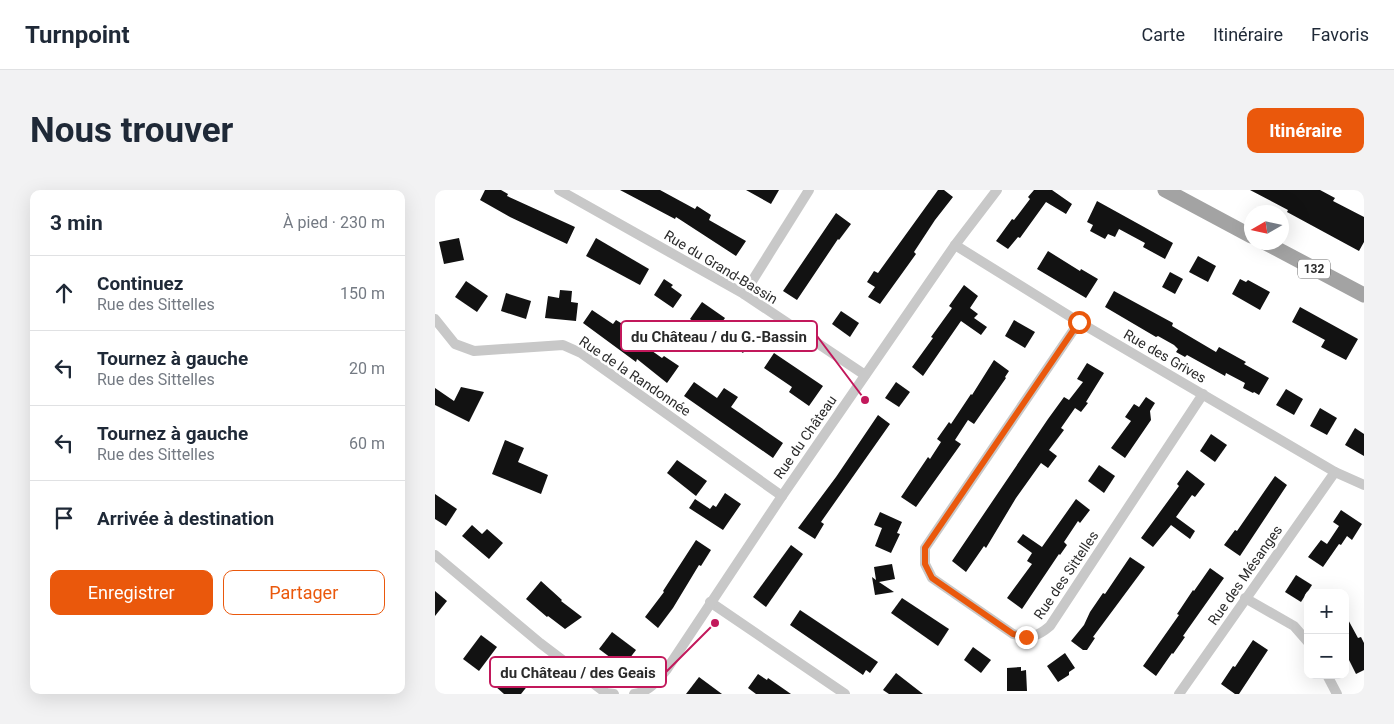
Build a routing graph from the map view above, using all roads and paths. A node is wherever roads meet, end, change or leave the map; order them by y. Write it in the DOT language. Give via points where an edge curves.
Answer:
graph roads {
  1 [pos="559,190"];
  2 [pos="809,190"];
  3 [pos="997,190"];
  4 [pos="1165,190"];
  5 [pos="1244,232"];
  6 [pos="955,245"];
  7 [pos="1279,250"];
  8 [pos="744,294"];
  9 [pos="1364,295"];
  10 [pos="435,319"];
  11 [pos="1079,322"];
  12 [pos="865,375"];
  13 [pos="1203,394"];
  14 [pos="1335,472"];
  15 [pos="1364,485"];
  16 [pos="781,496"];
  17 [pos="435,555"];
  18 [pos="1245,598"];
  19 [pos="710,602"];
  20 [pos="1304,637"];
  21 [pos="1329,679"];
  22 [pos="615,694"];
  23 [pos="634,694"];
  24 [pos="845,694"];
  25 [pos="1179,694"];
  26 [pos="1337,694"];
  1 -- 8 [label="street, Rue du Grand-Bassin"];
  2 -- 8 [label="street"];
  3 -- 6 [label="street, Rue du Château"];
  4 -- 5 [label="main road"];
  6 -- 11 [label="street, Rue des Grives"];
  6 -- 12 [label="street, Rue du Château"];
  7 -- 9 [label="main road, 132"];
  8 -- 12 [label="street, Rue du Grand-Bassin"];
  10 -- 16 [label="street, Rue de la Randonnée" via="455,344 473,352 563,345 581,353"];
  11 -- 13 [label="street, Rue des Grives"];
  11 -- 13 [label="street, Rue des Sittelles" via="925,548 925,564 932,578 1013,634 1039,635 1050,626"];
  12 -- 16 [label="street, Rue du Château"];
  13 -- 14 [label="street, Rue des Grives"];
  14 -- 15 [label="street, Rue des Grives"];
  14 -- 18 [label="street, Rue des Mésanges"];
  16 -- 19 [label="street, Rue du Château"];
  17 -- 22 [label="street" via="540,643 606,693"];
  18 -- 20 [label="street" via="1294,626"];
  18 -- 25 [label="street, Rue des Mésanges"];
  19 -- 23 [label="street, Rue du Château" via="667,669 642,693"];
  19 -- 24 [label="street"];
  21 -- 26 [label="street"];
}
